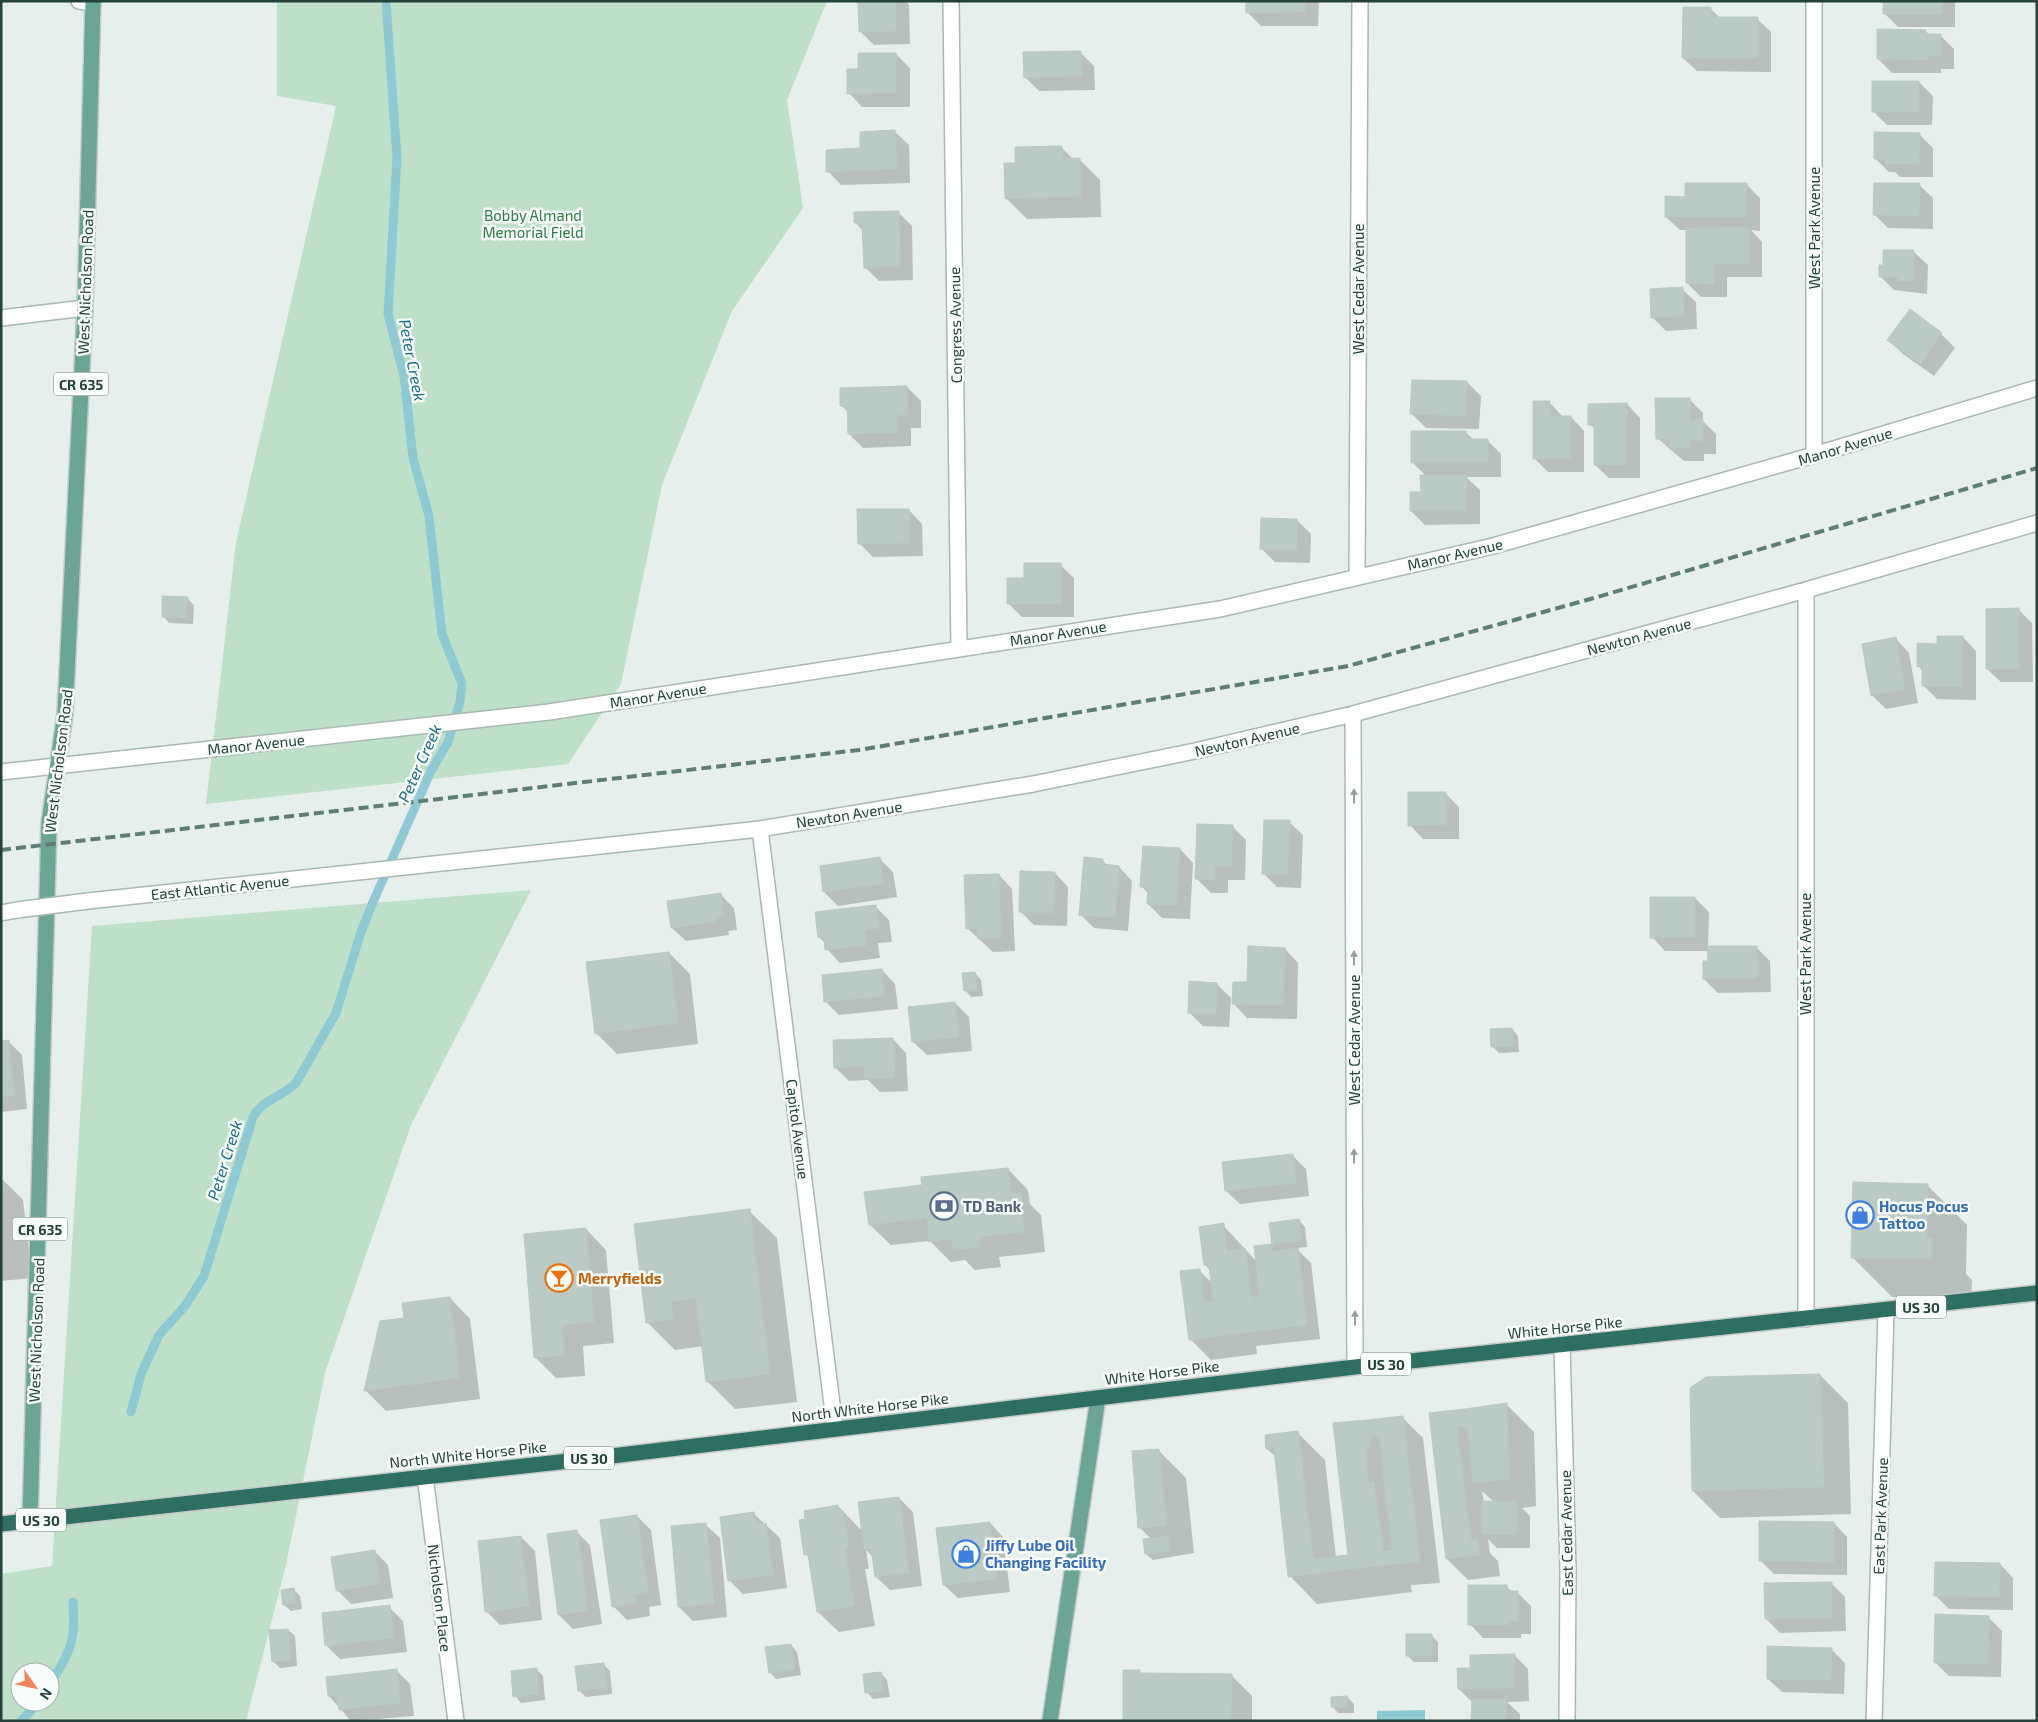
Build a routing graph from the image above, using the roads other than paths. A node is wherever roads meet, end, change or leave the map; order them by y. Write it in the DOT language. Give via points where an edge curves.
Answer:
graph roads {
  1 [pos="951,1"];
  2 [pos="1360,1"];
  3 [pos="1814,1"];
  4 [pos="88,2"];
  5 [pos="85,308"];
  6 [pos="1,318"];
  7 [pos="2037,388"];
  8 [pos="1814,455"];
  9 [pos="2037,523"];
  10 [pos="1357,577"];
  11 [pos="1806,590"];
  12 [pos="959,649"];
  13 [pos="1353,714"];
  14 [pos="57,766"];
  15 [pos="1,772"];
  16 [pos="760,829"];
  17 [pos="439,864"];
  18 [pos="1,913"];
  19 [pos="2037,1294"];
  20 [pos="1886,1311"];
  21 [pos="1806,1319"];
  22 [pos="1562,1345"];
  23 [pos="1355,1367"];
  24 [pos="1098,1398"];
  25 [pos="835,1428"];
  26 [pos="425,1476"];
  27 [pos="30,1521"];
  28 [pos="1,1524"];
  29 [pos="456,1721"];
  30 [pos="1050,1721"];
  31 [pos="1567,1721"];
  32 [pos="1874,1721"];
  1 -- 12 [label="street, Congress Avenue"];
  2 -- 10 [label="street, West Cedar Avenue"];
  3 -- 8 [label="street, West Park Avenue"];
  4 -- 5 [label="main road, West Nicholson Road / CR 635"];
  5 -- 6 [label="street"];
  5 -- 14 [label="main road, West Nicholson Road / CR 635" via="65,714"];
  7 -- 8 [label="street, Manor Avenue"];
  8 -- 10 [label="street, Manor Avenue" via="1493,546"];
  9 -- 11 [label="street, Newton Avenue"];
  10 -- 12 [label="street, Manor Avenue" via="1220,609"];
  11 -- 13 [label="street, Newton Avenue"];
  11 -- 21 [label="street, West Park Avenue"];
  12 -- 14 [label="street, Manor Avenue" via="549,712"];
  13 -- 16 [label="street, Newton Avenue" via="1033,784"];
  23 -- 13 [label="street, West Cedar Avenue, one-way"];
  14 -- 15 [label="street, Manor Avenue"];
  14 -- 27 [label="main road, West Nicholson Road / CR 635" via="49,823"];
  16 -- 17 [label="street, Newton Avenue"];
  16 -- 25 [label="street, Capitol Avenue"];
  17 -- 18 [label="street, East Atlantic Avenue, bridge"];
  19 -- 20 [label="highway, White Horse Pike / US 30"];
  20 -- 21 [label="highway, White Horse Pike / US 30"];
  20 -- 32 [label="street, East Park Avenue"];
  21 -- 22 [label="highway, White Horse Pike / US 30"];
  22 -- 23 [label="highway, White Horse Pike / US 30"];
  22 -- 31 [label="street, East Cedar Avenue" via="1568,1569"];
  23 -- 24 [label="highway, White Horse Pike / US 30"];
  24 -- 25 [label="highway, North White Horse Pike / US 30"];
  24 -- 30 [label="main road"];
  25 -- 26 [label="highway, North White Horse Pike / US 30"];
  26 -- 27 [label="highway, North White Horse Pike / US 30"];
  26 -- 29 [label="street, Nicholson Place"];
  27 -- 28 [label="highway, US 30"];
}
